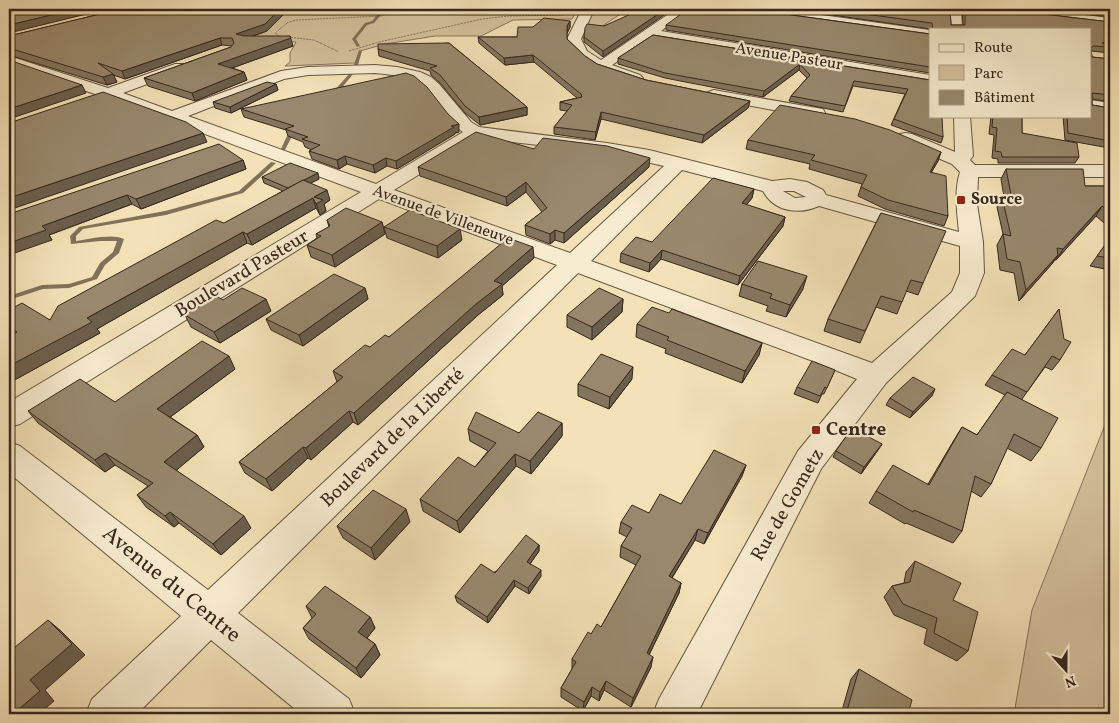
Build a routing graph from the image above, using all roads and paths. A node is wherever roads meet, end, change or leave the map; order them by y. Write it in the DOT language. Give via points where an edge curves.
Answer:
graph roads {
  1 [pos="395,9"];
  2 [pos="588,9"];
  3 [pos="684,9"];
  4 [pos="754,9"];
  5 [pos="955,9"];
  6 [pos="1007,9"];
  7 [pos="1104,9"];
  8 [pos="1110,11"];
  9 [pos="567,15"];
  10 [pos="1110,22"];
  11 [pos="956,28"];
  12 [pos="648,33"];
  13 [pos="929,34"];
  14 [pos="9,60"];
  15 [pos="192,63"];
  16 [pos="602,66"];
  17 [pos="929,80"];
  18 [pos="647,82"];
  19 [pos="108,92"];
  20 [pos="700,93"];
  21 [pos="81,102"];
  22 [pos="1092,105"];
  23 [pos="1110,108"];
  24 [pos="173,116"];
  25 [pos="829,116"];
  26 [pos="962,118"];
  27 [pos="475,132"];
  28 [pos="891,133"];
  29 [pos="235,140"];
  30 [pos="207,150"];
  31 [pos="679,162"];
  32 [pos="964,166"];
  33 [pos="1110,171"];
  34 [pos="377,192"];
  35 [pos="972,242"];
  36 [pos="574,263"];
  37 [pos="876,376"];
  38 [pos="9,416"];
  39 [pos="9,455"];
  40 [pos="210,616"];
  41 [pos="107,714"];
  42 [pos="334,714"];
  43 [pos="674,714"];
  1 -- 9 [label="path" via="382,16 296,20 275,33 276,36 314,40 342,53 482,19"];
  2 -- 16 [label="street" via="574,44"];
  3 -- 12 [label="street"];
  4 -- 13 [label="street"];
  5 -- 11 [label="street"];
  6 -- 10 [label="street"];
  7 -- 8 [label="street"];
  12 -- 16 [label="street"];
  12 -- 17 [label="street, Avenue Pasteur"];
  14 -- 19 [label="street, Avenue de Villeneuve"];
  15 -- 19 [label="street"];
  16 -- 18 [label="street"];
  19 -- 21 [label="street"];
  19 -- 24 [label="street, Avenue de Villeneuve"];
  20 -- 25 [label="street"];
  22 -- 23 [label="street"];
  24 -- 27 [label="street" via="280,75 308,71 397,71 426,80 465,126"];
  24 -- 29 [label="street, Avenue de Villeneuve"];
  26 -- 32 [label="street, Rue de Gometz"];
  27 -- 31 [label="street" via="607,148"];
  27 -- 34 [label="street, Boulevard Pasteur"];
  28 -- 32 [label="street"];
  29 -- 30 [label="street"];
  29 -- 34 [label="street, Avenue de Villeneuve"];
  31 -- 35 [label="street" via="772,187 773,194 787,202 806,204 816,199"];
  31 -- 36 [label="street, Boulevard de la Liberté"];
  32 -- 33 [label="street"];
  32 -- 35 [label="street, Rue de Gometz"];
  34 -- 36 [label="street, Avenue de Villeneuve"];
  34 -- 38 [label="street, Boulevard Pasteur"];
  35 -- 37 [label="street, Rue de Gometz" via="972,273 963,296"];
  36 -- 37 [label="street, Avenue de Villeneuve"];
  36 -- 40 [label="street, Boulevard de la Liberté"];
  37 -- 43 [label="street, Rue de Gometz" via="809,460"];
  39 -- 40 [label="street, Avenue du Centre"];
  40 -- 41 [label="street, Boulevard de la Liberté"];
  40 -- 42 [label="street, Avenue du Centre"];
}
